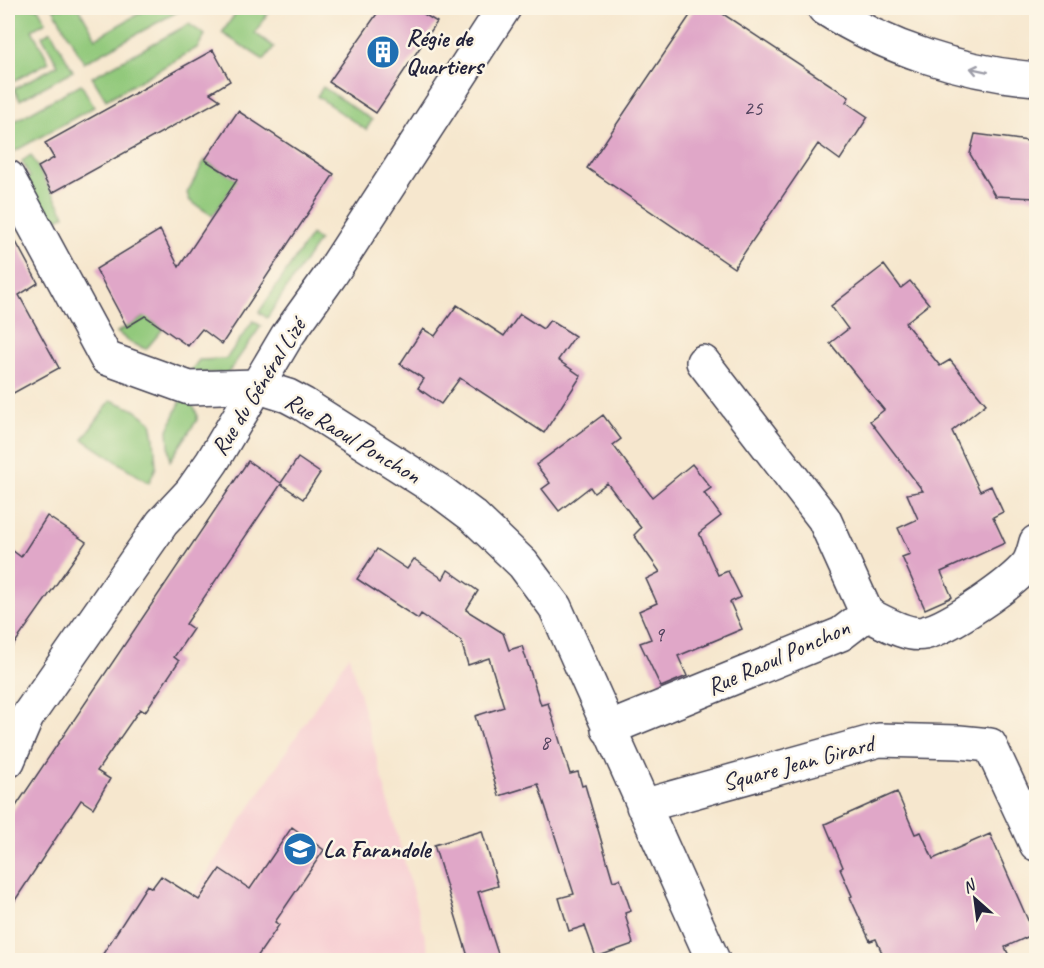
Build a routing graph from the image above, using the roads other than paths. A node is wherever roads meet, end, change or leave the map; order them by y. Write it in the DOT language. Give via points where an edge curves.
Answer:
graph roads {
  1 [pos="504,8"];
  2 [pos="824,8"];
  3 [pos="1036,79"];
  4 [pos="8,177"];
  5 [pos="703,362"];
  6 [pos="256,386"];
  7 [pos="1036,542"];
  8 [pos="867,614"];
  9 [pos="608,729"];
  10 [pos="8,761"];
  11 [pos="643,806"];
  12 [pos="1036,844"];
  13 [pos="713,960"];
  1 -- 6 [label="street, Rue du Général Lizé"];
  3 -- 2 [label="street, one-way" via="940,60 866,31"];
  4 -- 6 [label="street, Rue Raoul Ponchon" via="106,358 189,388"];
  5 -- 8 [label="street, Rue Raoul Ponchon" via="825,519"];
  6 -- 9 [label="street, Rue Raoul Ponchon" via="303,404 441,492 473,516 523,564 555,607"];
  6 -- 10 [label="street, Rue du Général Lizé" via="191,492 162,523 27,717"];
  7 -- 8 [label="street" via="1029,562 1013,578 951,623 922,634 897,629"];
  8 -- 9 [label="street, Rue Raoul Ponchon" via="841,634"];
  9 -- 11 [label="street, Rue Raoul Ponchon"];
  11 -- 12 [label="street, Square Jean Girard" via="879,740 959,742 990,745"];
  11 -- 13 [label="street, Rue Raoul Ponchon"];
}
